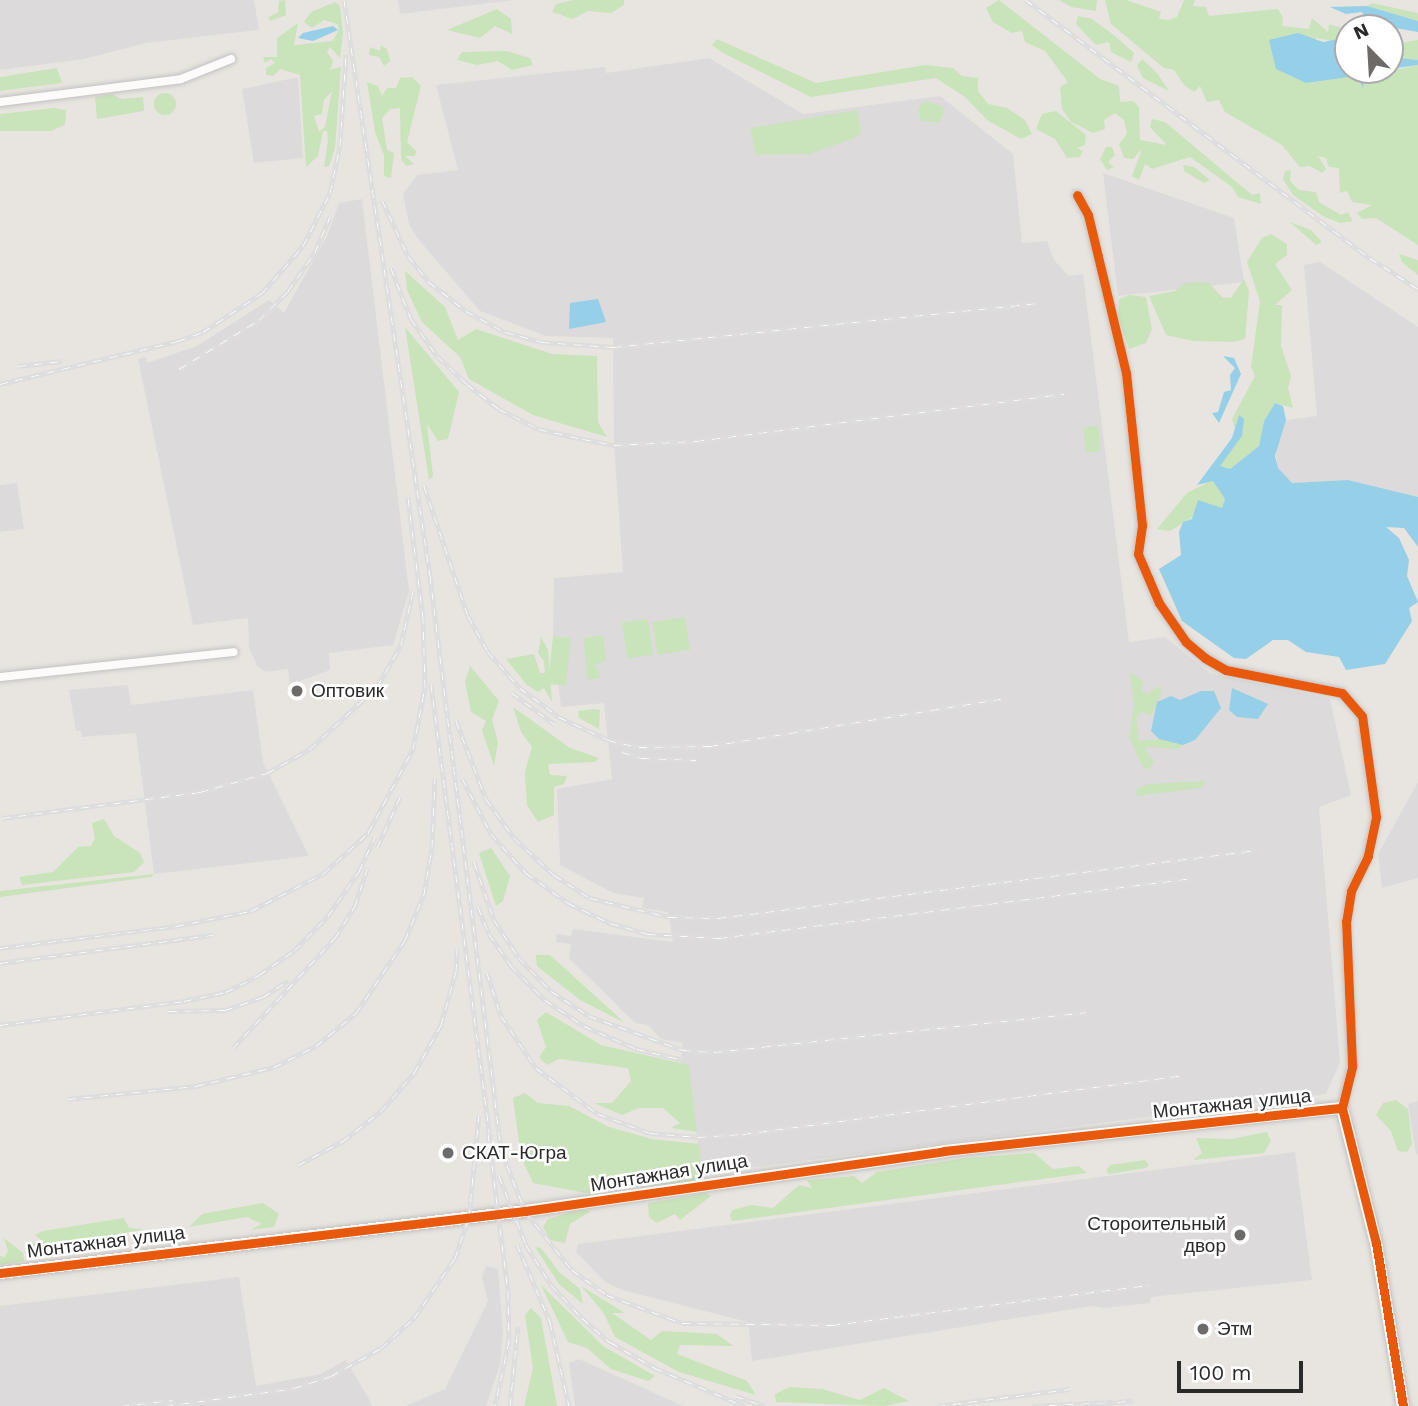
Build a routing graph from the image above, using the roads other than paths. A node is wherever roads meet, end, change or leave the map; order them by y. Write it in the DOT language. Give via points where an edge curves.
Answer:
graph roads {
  1 [pos="231,59"];
  2 [pos="0,102"];
  3 [pos="1077,195"];
  4 [pos="234,652"];
  5 [pos="0,677"];
  6 [pos="1342,1108"];
  7 [pos="0,1273"];
  8 [pos="1403,1406"];
  1 -- 2 [label="street" via="181,79"];
  3 -- 6 [label="street" via="1088,215 1126,373 1142,525 1138,554 1159,603 1186,642 1226,670 1342,693 1362,716 1376,817 1368,856 1351,891 1346,921 1352,1067"];
  4 -- 5 [label="street"];
  6 -- 7 [label="street, Монтажная улица" via="944,1151 539,1210"];
  6 -- 8 [label="street" via="1376,1243"];
}
